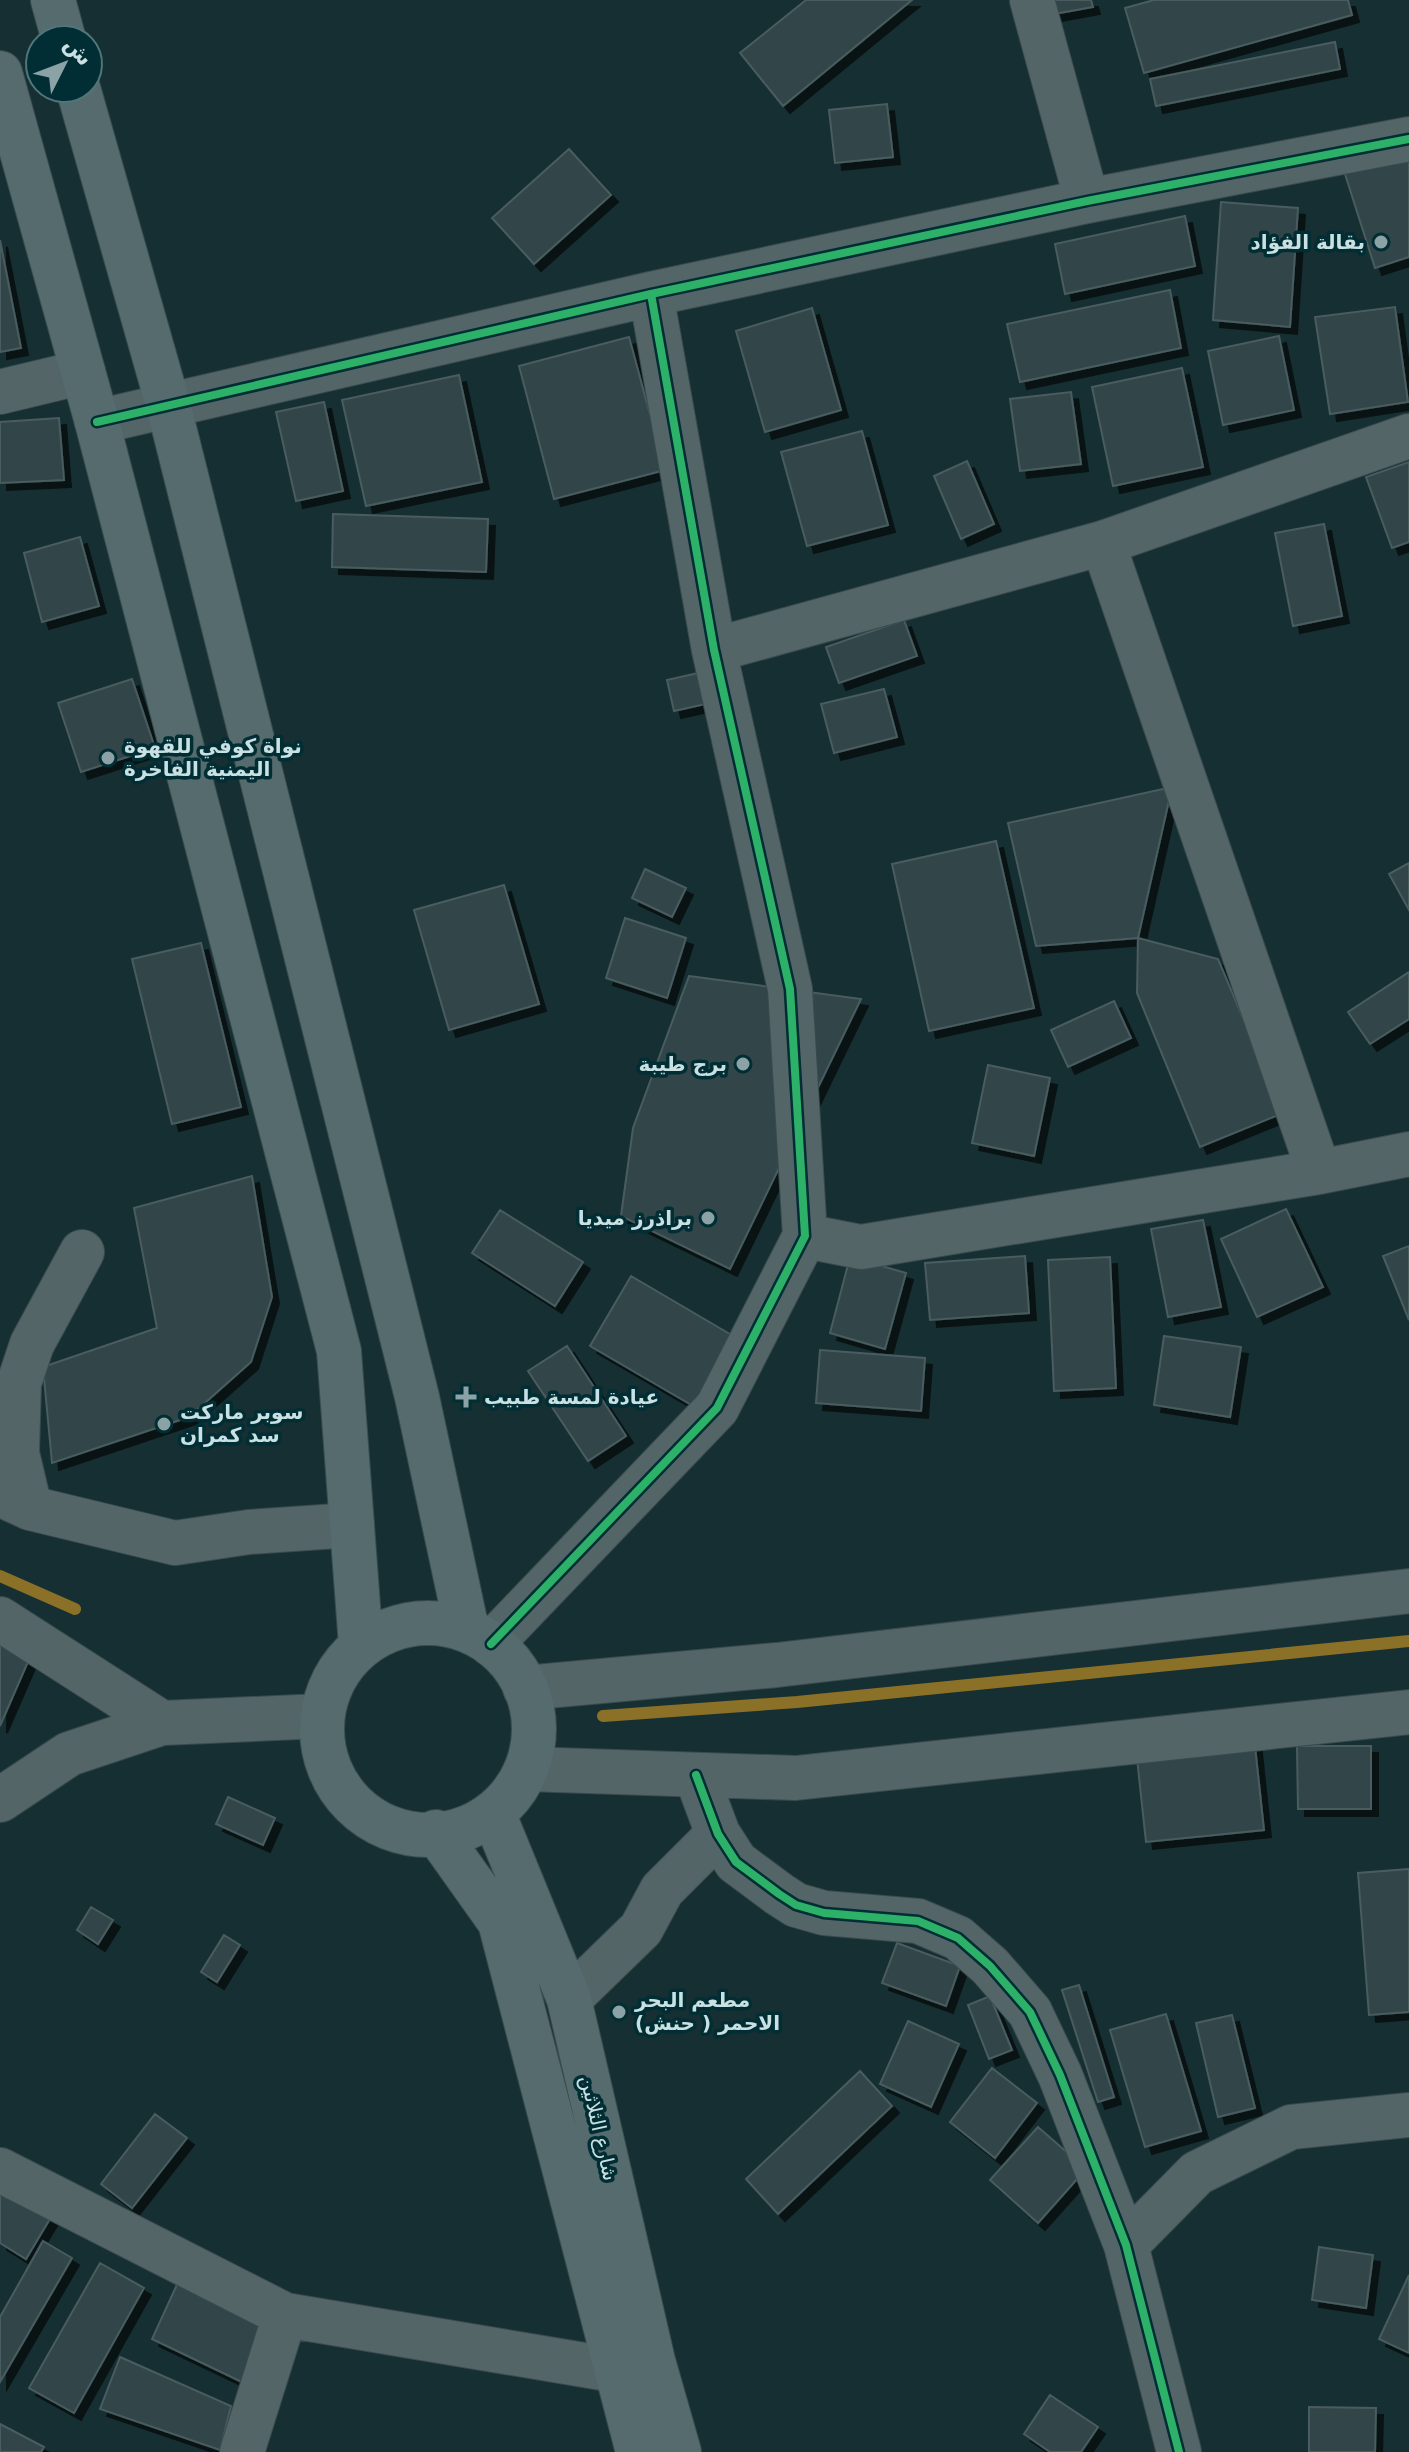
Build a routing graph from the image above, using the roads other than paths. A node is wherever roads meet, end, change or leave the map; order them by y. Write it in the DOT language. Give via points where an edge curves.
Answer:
graph roads {
  1 [pos="53,0"];
  2 [pos="1032,0"];
  3 [pos="60,24"];
  4 [pos="0,73"];
  5 [pos="83,104"];
  6 [pos="1409,139"];
  7 [pos="1087,201"];
  8 [pos="651,294"];
  9 [pos="83,372"];
  10 [pos="0,392"];
  11 [pos="169,408"];
  12 [pos="97,422"];
  13 [pos="1409,436"];
  14 [pos="1103,543"];
  15 [pos="714,650"];
  16 [pos="1409,1154"];
  17 [pos="1319,1172"];
  18 [pos="805,1236"];
  19 [pos="82,1252"];
  20 [pos="15,1501"];
  21 [pos="352,1525"];
  22 [pos="1409,1591"];
  23 [pos="0,1619"];
  24 [pos="479,1637"];
  25 [pos="361,1646"];
  26 [pos="525,1688"];
  27 [pos="1409,1712"];
  28 [pos="322,1716"];
  29 [pos="162,1723"];
  30 [pos="527,1769"];
  31 [pos="696,1775"];
  32 [pos="0,1800"];
  33 [pos="493,1813"];
  34 [pos="436,1832"];
  35 [pos="718,1834"];
  36 [pos="569,1999"];
  37 [pos="1409,2115"];
  38 [pos="0,2170"];
  39 [pos="1126,2245"];
  40 [pos="285,2315"];
  41 [pos="614,2370"];
  42 [pos="242,2452"];
  43 [pos="638,2452"];
  44 [pos="679,2452"];
  45 [pos="1179,2452"];
  1 -- 3 [label="main road"];
  2 -- 7 [label="street"];
  4 -- 9 [label="main road"];
  5 -- 11 [label="main road"];
  6 -- 7 [label="street"];
  7 -- 8 [label="street"];
  8 -- 11 [label="street"];
  8 -- 15 [label="street"];
  9 -- 10 [label="street"];
  9 -- 12 [label="main road"];
  11 -- 12 [label="street"];
  11 -- 24 [label="main road"];
  12 -- 21 [label="main road" via="339,1351"];
  13 -- 14 [label="street"];
  14 -- 15 [label="street"];
  14 -- 17 [label="street"];
  15 -- 18 [label="street" via="790,989"];
  16 -- 17 [label="street"];
  17 -- 18 [label="street" via="861,1247"];
  18 -- 24 [label="street" via="717,1408"];
  19 -- 20 [label="street" via="32,1344 19,1383"];
  20 -- 21 [label="street" via="175,1543"];
  21 -- 25 [label="main road"];
  22 -- 26 [label="street" via="777,1665"];
  23 -- 29 [label="street"];
  24 -- 25 [label="main road" via="440,1623 412,1624 385,1631"];
  24 -- 26 [label="main road" via="511,1664"];
  25 -- 28 [label="main road" via="328,1689"];
  26 -- 30 [label="main road" via="533,1714"];
  27 -- 31 [label="street" via="796,1778"];
  28 -- 29 [label="street"];
  28 -- 34 [label="main road" via="322,1744 344,1795 388,1828"];
  29 -- 32 [label="street" via="69,1754"];
  30 -- 31 [label="street"];
  30 -- 33 [label="main road"];
  31 -- 35 [label="street"];
  33 -- 34 [label="main road" via="470,1827"];
  33 -- 36 [label="main road, شارع الثلاثين"];
  34 -- 41 [label="main road" via="500,1922"];
  35 -- 36 [label="street" via="662,1890 641,1929"];
  35 -- 39 [label="street" via="736,1862 796,1905 824,1913 918,1921 958,1938 990,1966 1030,2012"];
  36 -- 44 [label="main road, شارع الثلاثين"];
  37 -- 39 [label="street" via="1291,2127 1197,2173"];
  38 -- 40 [label="street"];
  39 -- 45 [label="street"];
  40 -- 41 [label="street"];
  40 -- 42 [label="street"];
  41 -- 43 [label="main road"];
}
